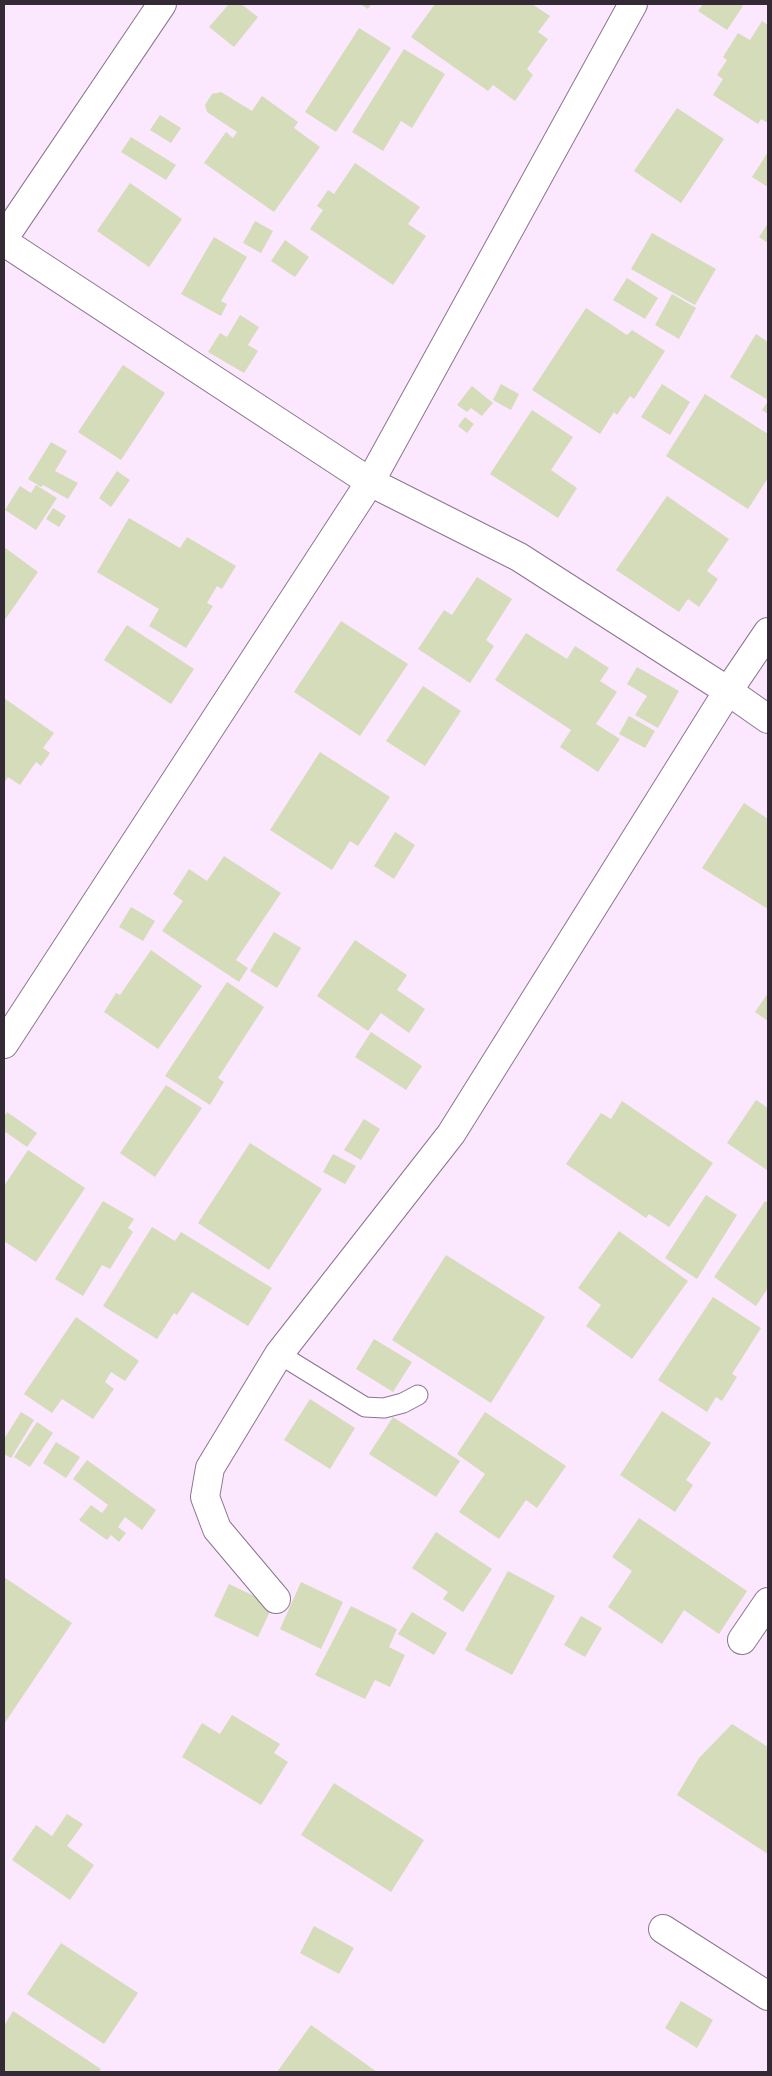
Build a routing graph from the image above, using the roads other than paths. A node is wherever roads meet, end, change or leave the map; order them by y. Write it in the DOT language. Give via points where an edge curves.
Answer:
graph roads {
  1 [pos="162,4"];
  2 [pos="633,4"];
  3 [pos="4,240"];
  4 [pos="370,482"];
  5 [pos="768,632"];
  6 [pos="728,691"];
  7 [pos="768,719"];
  8 [pos="4,1044"];
  9 [pos="279,1354"];
  10 [pos="418,1396"];
  11 [pos="276,1599"];
  12 [pos="768,1602"];
  13 [pos="742,1640"];
  14 [pos="663,1929"];
  15 [pos="768,1996"];
  1 -- 3 [label="street"];
  2 -- 4 [label="street"];
  3 -- 4 [label="street"];
  4 -- 6 [label="street" via="519,557"];
  4 -- 8 [label="street"];
  5 -- 6 [label="street"];
  6 -- 7 [label="street"];
  6 -- 9 [label="street" via="451,1134"];
  9 -- 10 [label="lane" via="365,1407 384,1408"];
  9 -- 11 [label="street" via="210,1468 205,1497 217,1529"];
  12 -- 13 [label="street"];
  14 -- 15 [label="street"];
}
